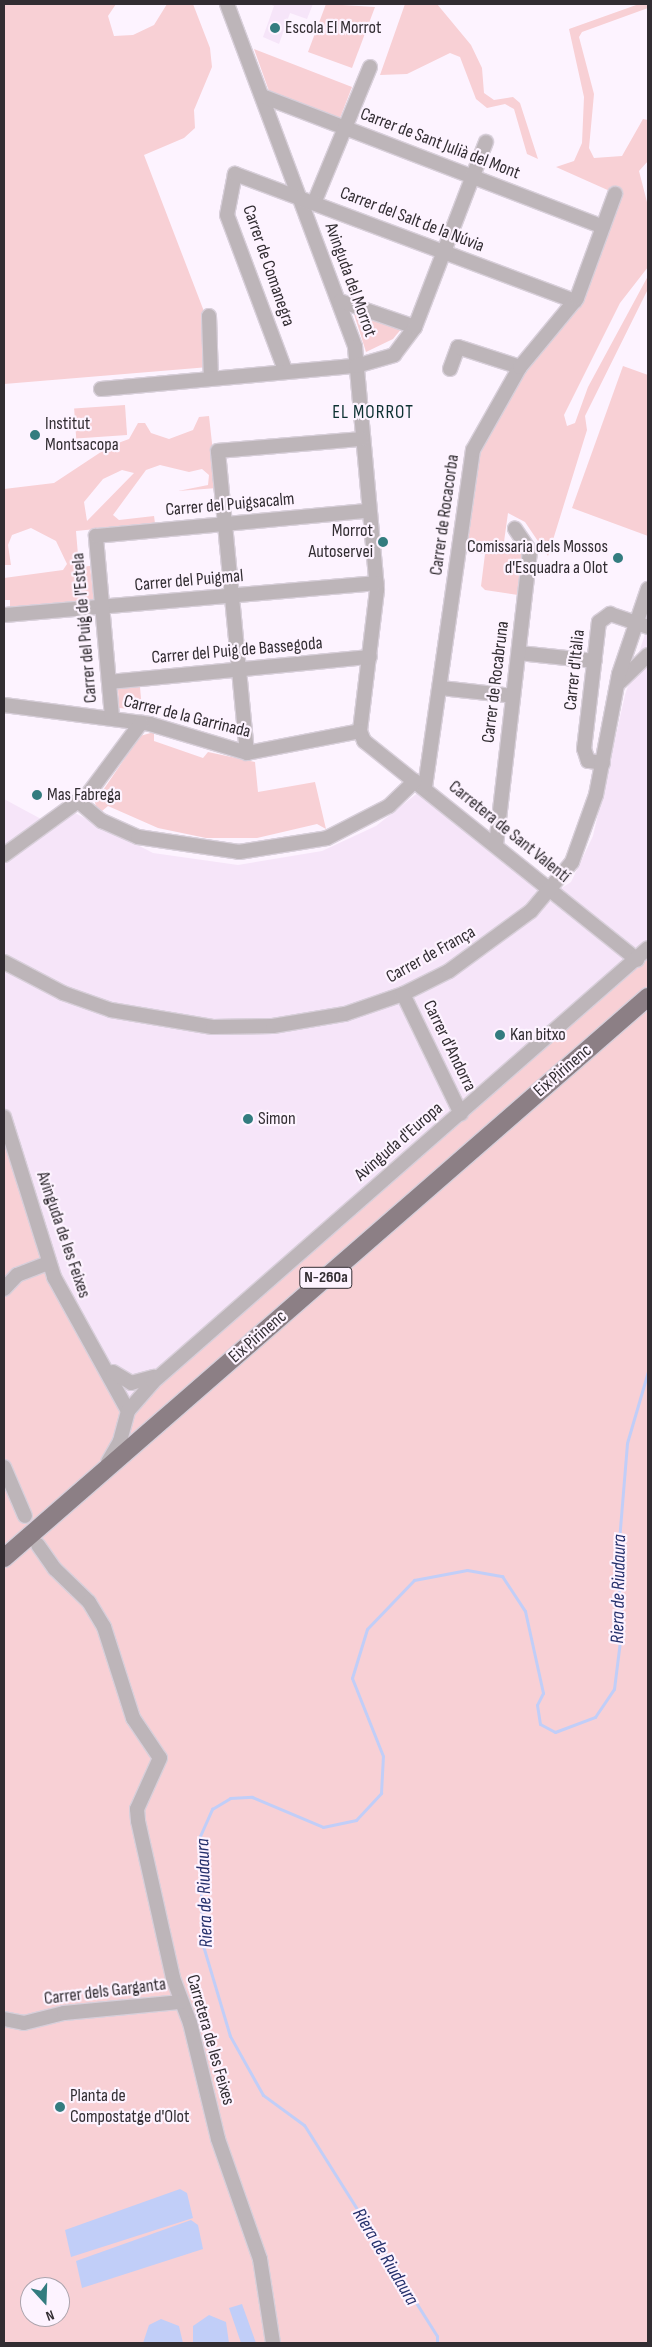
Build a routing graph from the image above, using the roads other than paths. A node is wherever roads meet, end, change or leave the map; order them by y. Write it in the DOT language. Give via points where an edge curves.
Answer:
graph roads {
  1 [pos="227,4"];
  2 [pos="370,67"];
  3 [pos="262,96"];
  4 [pos="343,127"];
  5 [pos="486,142"];
  6 [pos="235,174"];
  7 [pos="473,177"];
  8 [pos="615,194"];
  9 [pos="300,196"];
  10 [pos="314,203"];
  11 [pos="604,227"];
  12 [pos="446,252"];
  13 [pos="340,301"];
  14 [pos="575,302"];
  15 [pos="209,316"];
  16 [pos="415,327"];
  17 [pos="356,366"];
  18 [pos="520,367"];
  19 [pos="450,369"];
  20 [pos="285,370"];
  21 [pos="211,378"];
  22 [pos="101,390"];
  23 [pos="362,439"];
  24 [pos="368,511"];
  25 [pos="226,524"];
  26 [pos="515,529"];
  27 [pos="96,536"];
  28 [pos="377,583"];
  29 [pos="648,589"];
  30 [pos="233,596"];
  31 [pos="102,606"];
  32 [pos="4,615"];
  33 [pos="642,625"];
  34 [pos="519,653"];
  35 [pos="648,655"];
  36 [pos="370,657"];
  37 [pos="595,661"];
  38 [pos="240,669"];
  39 [pos="109,682"];
  40 [pos="441,688"];
  41 [pos="616,690"];
  42 [pos="513,696"];
  43 [pos="4,705"];
  44 [pos="112,717"];
  45 [pos="141,723"];
  46 [pos="360,732"];
  47 [pos="247,753"];
  48 [pos="603,763"];
  49 [pos="420,784"];
  50 [pos="79,802"];
  51 [pos="496,845"];
  52 [pos="4,855"];
  53 [pos="551,891"];
  54 [pos="648,948"];
  55 [pos="637,960"];
  56 [pos="4,962"];
  57 [pos="403,994"];
  58 [pos="648,997"];
  59 [pos="461,1114"];
  60 [pos="4,1117"];
  61 [pos="49,1263"];
  62 [pos="4,1289"];
  63 [pos="104,1362"];
  64 [pos="173,1364"];
  65 [pos="128,1411"];
  66 [pos="4,1467"];
  67 [pos="95,1478"];
  68 [pos="25,1516"];
  69 [pos="38,1545"];
  70 [pos="4,1558"];
  71 [pos="181,2002"];
  72 [pos="4,2019"];
  73 [pos="273,2343"];
  1 -- 3 [label="street, Avinguda del Morrot"];
  2 -- 4 [label="street"];
  3 -- 4 [label="street, Carrer de Sant Julià del Mont"];
  3 -- 9 [label="street, Avinguda del Morrot"];
  4 -- 7 [label="street, Carrer de Sant Julià del Mont"];
  4 -- 10 [label="street"];
  5 -- 7 [label="street"];
  6 -- 9 [label="street, Carrer del Salt de la Núvia"];
  6 -- 20 [label="street, Carrer de Comanegra" via="228,215"];
  7 -- 11 [label="street, Carrer de Sant Julià del Mont"];
  7 -- 12 [label="street"];
  8 -- 11 [label="street, Carrer de Rocacorba"];
  9 -- 10 [label="street, Carrer del Salt de la Núvia"];
  9 -- 13 [label="street, Avinguda del Morrot"];
  10 -- 12 [label="street, Carrer del Salt de la Núvia"];
  11 -- 14 [label="street, Carrer de Rocacorba"];
  12 -- 14 [label="street, Carrer del Salt de la Núvia"];
  12 -- 16 [label="street"];
  13 -- 16 [label="street"];
  13 -- 17 [label="street, Avinguda del Morrot"];
  14 -- 18 [label="street, Carrer de Rocacorba"];
  15 -- 21 [label="street"];
  16 -- 17 [label="street" via="394,355"];
  17 -- 20 [label="street"];
  17 -- 23 [label="street, Avinguda del Morrot"];
  18 -- 19 [label="street" via="458,347"];
  18 -- 40 [label="street, Carrer de Rocacorba" via="471,457"];
  20 -- 21 [label="street"];
  21 -- 22 [label="street"];
  23 -- 24 [label="street, Avinguda del Morrot"];
  23 -- 25 [label="street" via="218,451"];
  24 -- 25 [label="street, Carrer del Puigsacalm"];
  24 -- 28 [label="street, Avinguda del Morrot"];
  25 -- 27 [label="street, Carrer del Puigsacalm"];
  25 -- 30 [label="street"];
  26 -- 34 [label="street, Carrer de Rocabruna" via="530,551"];
  27 -- 31 [label="street, Carrer del Puig de l'Estela"];
  28 -- 30 [label="street, Carrer del Puigmal"];
  28 -- 36 [label="street, Avinguda del Morrot"];
  29 -- 33 [label="street, Carrer de França"];
  30 -- 31 [label="street, Carrer del Puigmal"];
  30 -- 38 [label="street"];
  31 -- 32 [label="street, Carrer del Puigmal"];
  31 -- 39 [label="street, Carrer del Puig de l'Estela"];
  33 -- 37 [label="street, Carrer d'Itàlia" via="613,614 602,617"];
  33 -- 41 [label="street, Carrer de França"];
  34 -- 37 [label="street"];
  34 -- 42 [label="street, Carrer de Rocabruna"];
  35 -- 41 [label="street" via="629,670"];
  36 -- 38 [label="street, Carrer del Puig de Bassegoda"];
  36 -- 46 [label="street, Avinguda del Morrot"];
  37 -- 48 [label="street, Carrer d'Itàlia" via="584,752 588,761"];
  38 -- 39 [label="street, Carrer del Puig de Bassegoda"];
  38 -- 47 [label="street"];
  39 -- 44 [label="street, Carrer del Puig de l'Estela"];
  40 -- 42 [label="street"];
  40 -- 49 [label="street, Carrer de Rocacorba"];
  41 -- 48 [label="street, Carrer de França"];
  42 -- 51 [label="street, Carrer de Rocabruna"];
  43 -- 44 [label="street, Carrer de la Garrinada"];
  44 -- 45 [label="street, Carrer de la Garrinada"];
  45 -- 47 [label="street, Carrer de la Garrinada"];
  45 -- 50 [label="street" via="98,784"];
  46 -- 47 [label="street, Carrer de la Garrinada"];
  46 -- 49 [label="street, Carretera de Sant Valentí" via="364,741"];
  48 -- 53 [label="street, Carrer de França" via="578,850"];
  49 -- 50 [label="street" via="389,806 327,838 239,852 138,837 102,821"];
  49 -- 51 [label="street, Carretera de Sant Valentí"];
  50 -- 52 [label="street"];
  51 -- 53 [label="street, Carretera de Sant Valentí"];
  53 -- 55 [label="street, Carretera de Sant Valentí"];
  53 -- 57 [label="street, Carrer de França" via="487,947"];
  54 -- 55 [label="street, Avinguda d'Europa"];
  55 -- 59 [label="street, Avinguda d'Europa"];
  56 -- 57 [label="street, Carrer de França" via="83,1001 187,1025 308,1022"];
  57 -- 59 [label="street, Carrer d'Andorra"];
  58 -- 67 [label="main road, Eix Pirinenc / N-260a"];
  59 -- 64 [label="street, Avinguda d'Europa"];
  60 -- 61 [label="street, Avinguda de les Feixes"];
  61 -- 62 [label="street" via="17,1275"];
  61 -- 63 [label="street, Avinguda de les Feixes" via="72,1315"];
  63 -- 64 [label="street, Avinguda d'Europa" via="131,1384 146,1382"];
  63 -- 65 [label="street, Avinguda de les Feixes"];
  64 -- 65 [label="street, Avinguda d'Europa"];
  65 -- 67 [label="street, Avinguda d'Europa" via="116,1450"];
  66 -- 68 [label="street"];
  67 -- 70 [label="main road, Eix Pirinenc / N-260a"];
  69 -- 71 [label="street, Carretera de les Feixes" via="55,1569 89,1602 104,1627 133,1718 160,1758 137,1814"];
  71 -- 72 [label="street, Carrer dels Garganta" via="64,2013 24,2023"];
  71 -- 73 [label="street, Carretera de les Feixes" via="218,2139 256,2246"];
}
